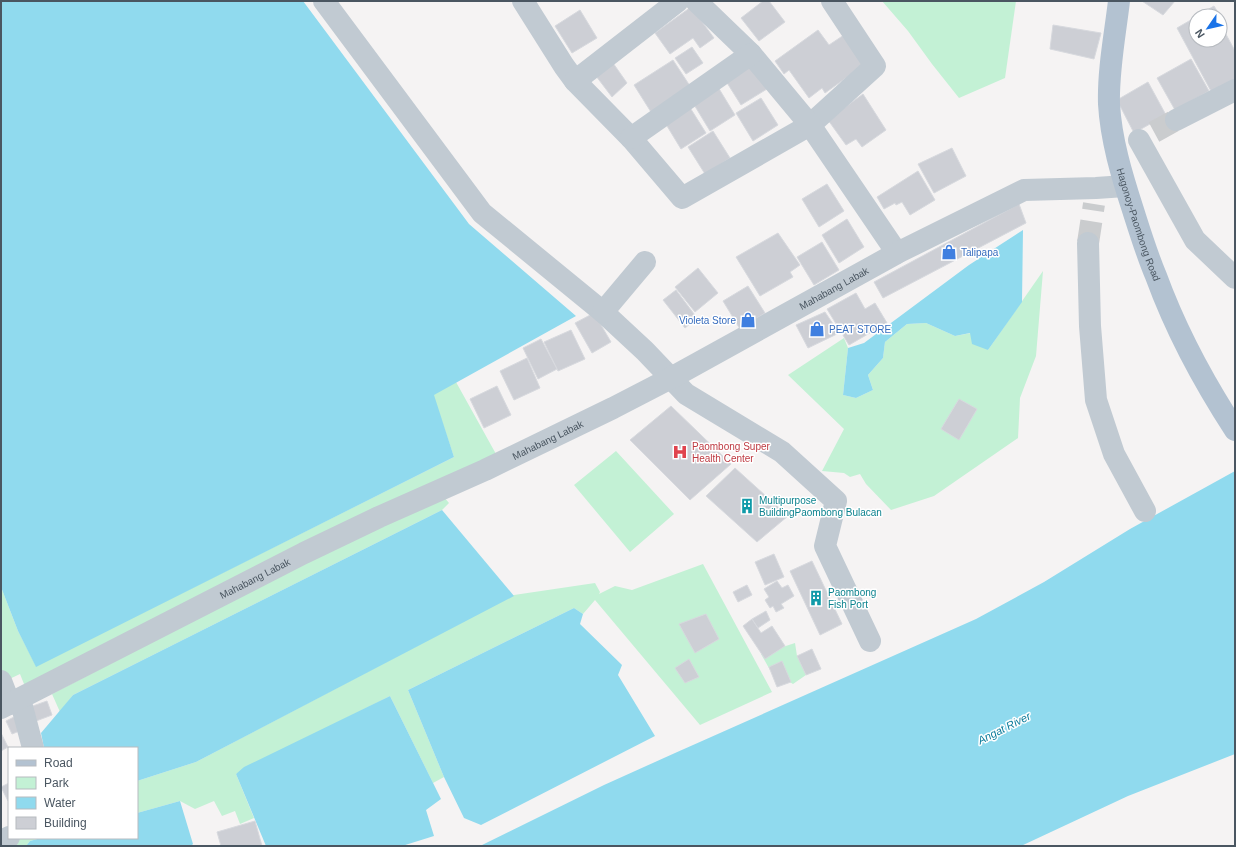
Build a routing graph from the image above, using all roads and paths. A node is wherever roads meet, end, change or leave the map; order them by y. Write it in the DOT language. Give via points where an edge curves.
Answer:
graph roads {
  1 [pos="324,1"];
  2 [pos="678,1"];
  3 [pos="696,1"];
  4 [pos="832,1"];
  5 [pos="1119,1"];
  6 [pos="531,4"];
  7 [pos="751,54"];
  8 [pos="575,81"];
  9 [pos="1235,90"];
  10 [pos="1176,120"];
  11 [pos="810,125"];
  12 [pos="631,138"];
  13 [pos="1117,153"];
  14 [pos="1125,186"];
  15 [pos="1088,243"];
  16 [pos="897,253"];
  17 [pos="645,262"];
  18 [pos="1235,278"];
  19 [pos="603,312"];
  20 [pos="671,378"];
  21 [pos="1230,422"];
  22 [pos="1145,511"];
  23 [pos="870,641"];
  24 [pos="1,680"];
  25 [pos="10,704"];
  26 [pos="32,747"];
  1 -- 19 [label="street" via="482,213"];
  2 -- 8 [label="street"];
  3 -- 7 [label="street"];
  4 -- 11 [label="street" via="875,66"];
  5 -- 13 [label="main road, Hagonoy-Paombong Road" via="1109,82 1111,118"];
  6 -- 8 [label="street" via="564,66"];
  7 -- 11 [label="street"];
  7 -- 12 [label="street"];
  8 -- 12 [label="street"];
  9 -- 10 [label="street"];
  11 -- 12 [label="street" via="682,198"];
  11 -- 16 [label="street"];
  13 -- 14 [label="main road, Hagonoy-Paombong Road"];
  13 -- 18 [label="street" via="1147,136 1194,240"];
  14 -- 16 [label="street, Mahabang Labak" via="1095,196 1024,190"];
  14 -- 21 [label="main road, Hagonoy-Paombong Road" via="1156,278 1170,310"];
  15 -- 22 [label="street" via="1090,326 1096,400 1114,454"];
  16 -- 20 [label="street, Mahabang Labak"];
  17 -- 19 [label="street"];
  19 -- 20 [label="street"];
  20 -- 23 [label="street" via="686,394 782,452 836,501 825,546"];
  20 -- 25 [label="street, Mahabang Labak" via="485,470 379,517"];
  24 -- 25 [label="street"];
  25 -- 26 [label="street"];
}
